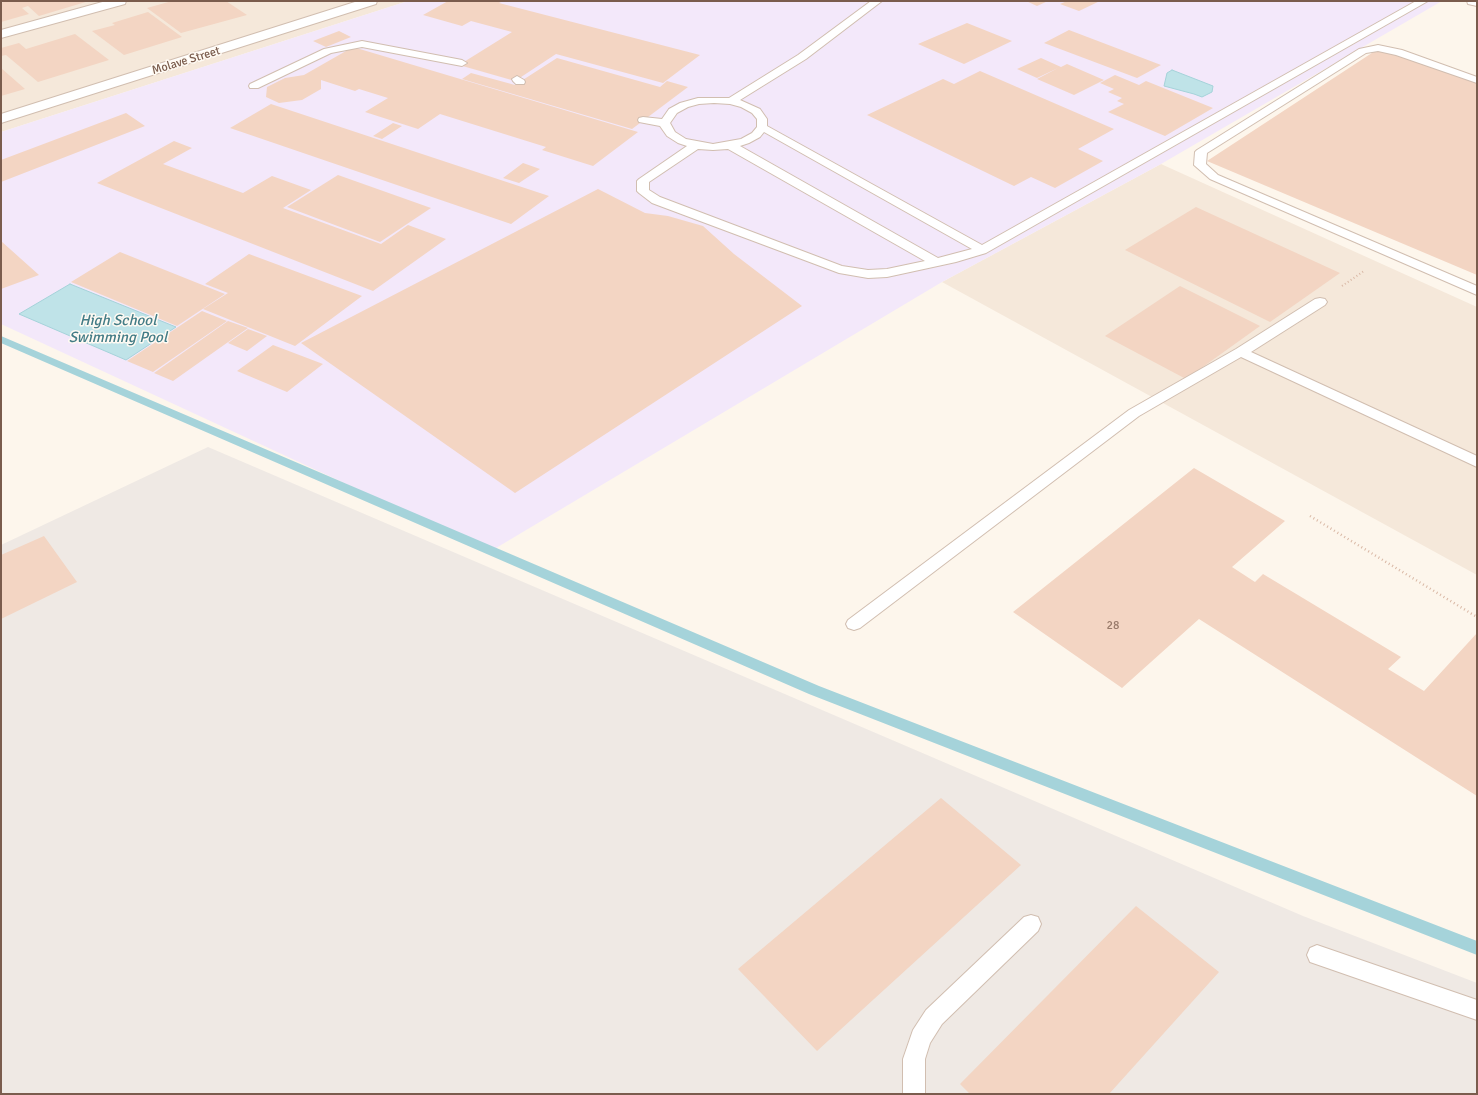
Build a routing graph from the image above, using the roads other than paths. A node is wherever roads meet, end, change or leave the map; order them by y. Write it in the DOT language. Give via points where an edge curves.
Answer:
graph roads {
  1 [pos="120,1"];
  2 [pos="371,1"];
  3 [pos="877,1"];
  4 [pos="1422,1"];
  5 [pos="1473,1"];
  6 [pos="1477,2"];
  7 [pos="1,34"];
  8 [pos="462,63"];
  9 [pos="1477,80"];
  10 [pos="254,86"];
  11 [pos="731,101"];
  12 [pos="1,119"];
  13 [pos="644,120"];
  14 [pos="665,122"];
  15 [pos="762,127"];
  16 [pos="696,145"];
  17 [pos="730,145"];
  18 [pos="982,250"];
  19 [pos="936,262"];
  20 [pos="1477,291"];
  21 [pos="1320,302"];
  22 [pos="1241,352"];
  23 [pos="1477,462"];
  24 [pos="854,624"];
  25 [pos="1031,924"];
  26 [pos="1317,955"];
  27 [pos="1477,1010"];
  28 [pos="914,1094"];
  1 -- 7 [label="street"];
  2 -- 12 [label="street, Molave Street"];
  3 -- 11 [label="lane" via="802,57"];
  4 -- 18 [label="lane"];
  5 -- 6 [label="street"];
  8 -- 10 [label="lane" via="362,44 328,51"];
  9 -- 20 [label="lane" via="1398,52 1378,48 1363,51 1201,152 1200,165 1214,177"];
  11 -- 14 [label="lane" via="709,100 684,105 673,111"];
  11 -- 15 [label="lane" via="756,111 762,119"];
  13 -- 14 [label="lane"];
  14 -- 16 [label="lane" via="671,134"];
  15 -- 17 [label="lane" via="756,135"];
  15 -- 18 [label="lane"];
  16 -- 17 [label="lane"];
  16 -- 19 [label="lane" via="643,181 643,191 656,200 839,269 878,274"];
  17 -- 19 [label="lane"];
  18 -- 19 [label="lane"];
  21 -- 22 [label="lane"];
  22 -- 23 [label="lane"];
  22 -- 24 [label="lane" via="1134,413"];
  25 -- 28 [label="lane" via="934,1017 921,1038 914,1059"];
  26 -- 27 [label="lane"];
}
